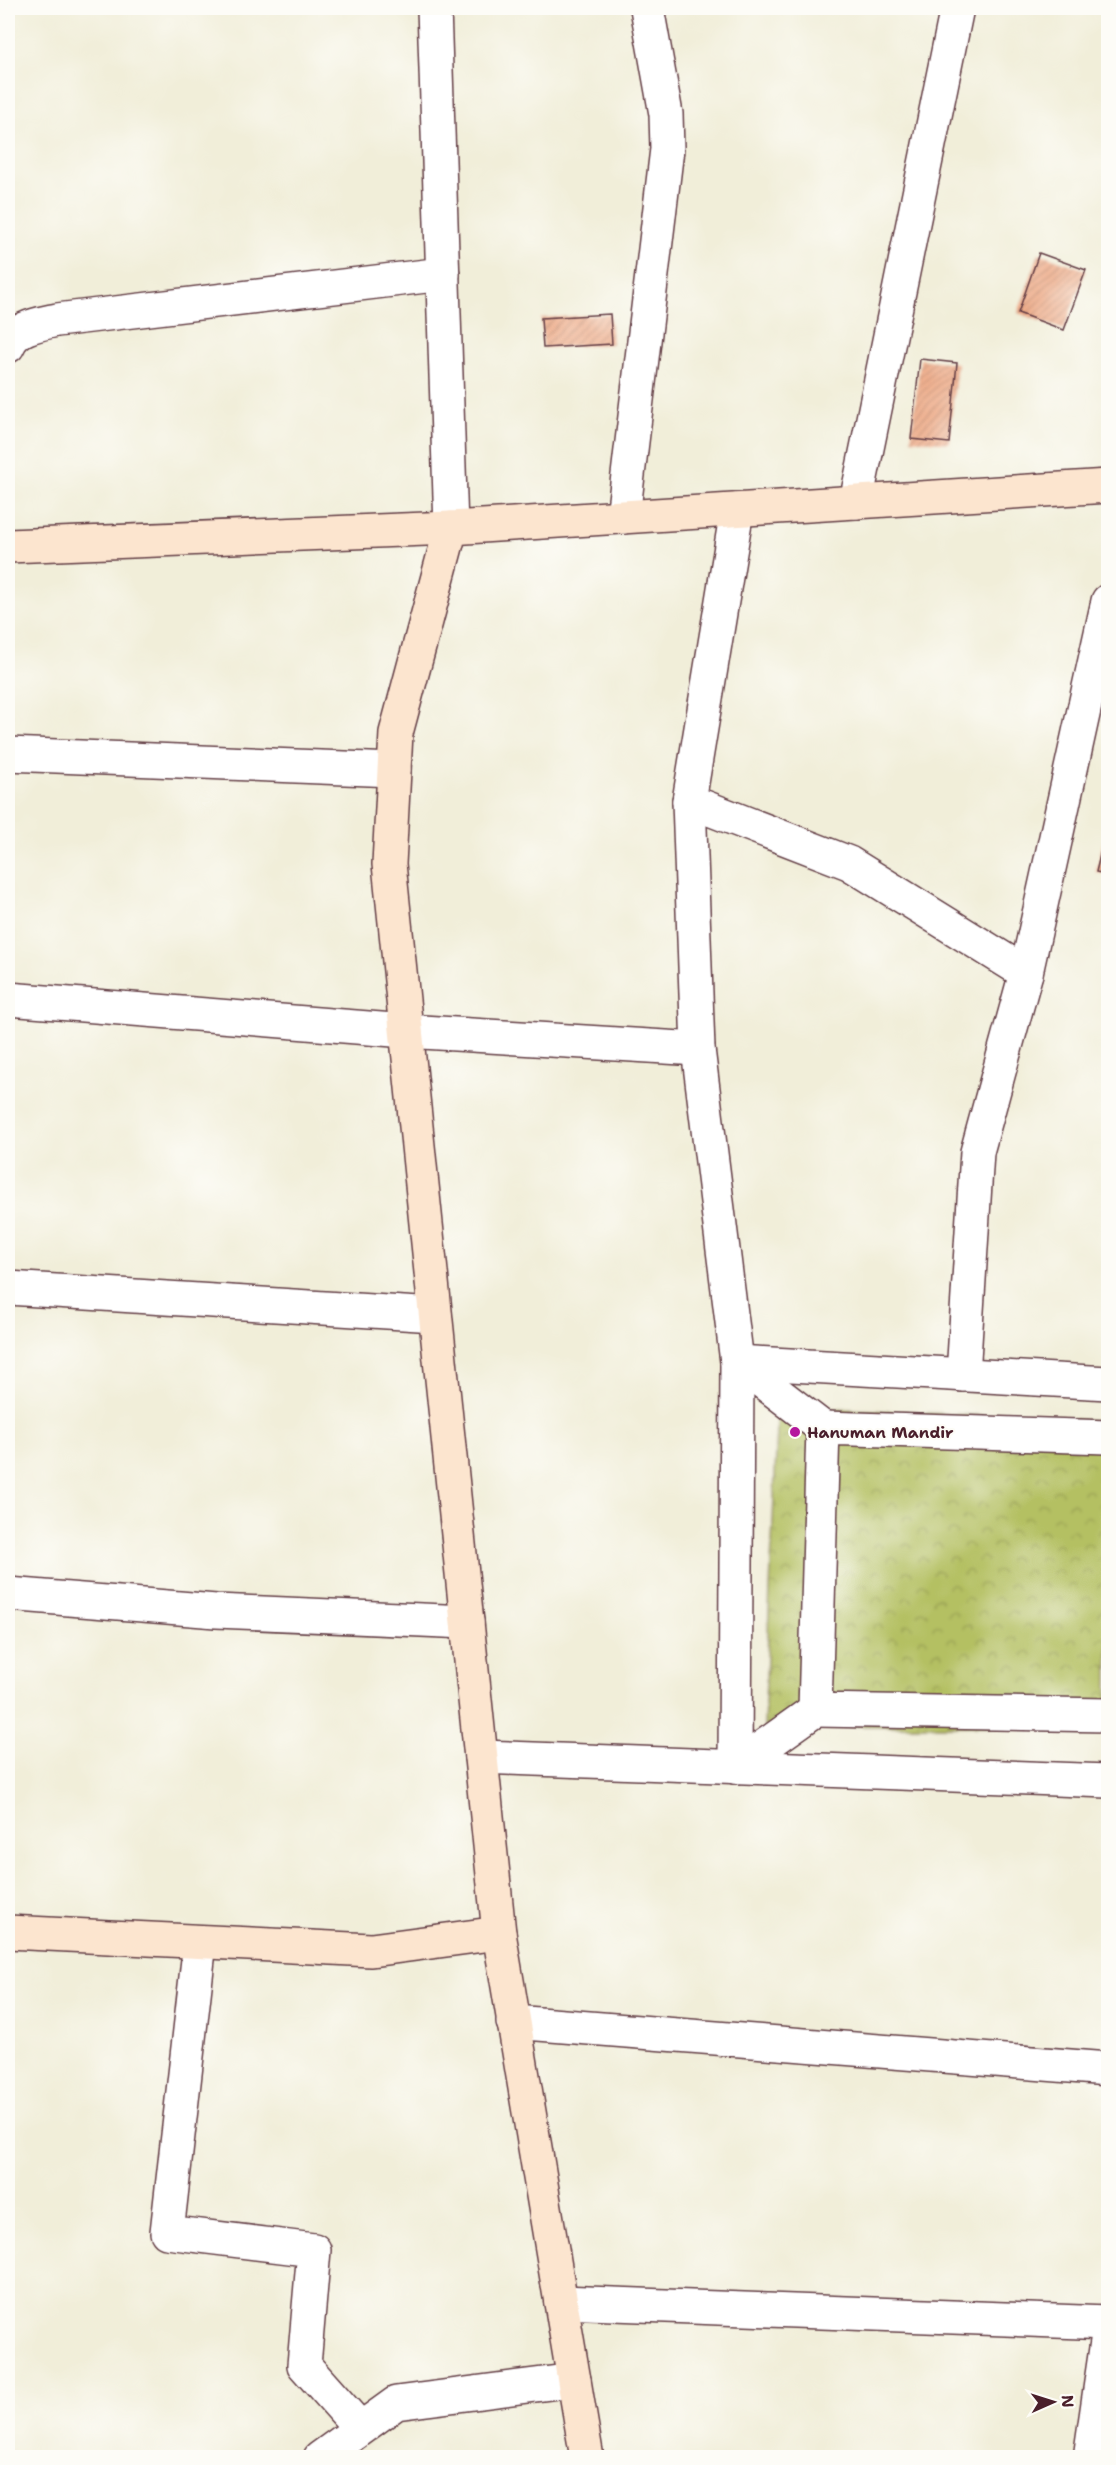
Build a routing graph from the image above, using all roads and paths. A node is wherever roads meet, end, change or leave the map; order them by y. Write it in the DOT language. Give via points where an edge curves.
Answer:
graph roads {
  1 [pos="434,8"];
  2 [pos="647,8"];
  3 [pos="957,8"];
  4 [pos="443,274"];
  5 [pos="8,346"];
  6 [pos="1108,486"];
  7 [pos="856,502"];
  8 [pos="737,510"];
  9 [pos="623,517"];
  10 [pos="451,528"];
  11 [pos="8,545"];
  12 [pos="1108,601"];
  13 [pos="8,754"];
  14 [pos="394,770"];
  15 [pos="689,801"];
  16 [pos="1026,974"];
  17 [pos="8,999"];
  18 [pos="406,1031"];
  19 [pos="698,1049"];
  20 [pos="8,1288"];
  21 [pos="435,1315"];
  22 [pos="737,1362"];
  23 [pos="963,1375"];
  24 [pos="1108,1383"];
  25 [pos="823,1428"];
  26 [pos="1108,1437"];
  27 [pos="8,1594"];
  28 [pos="467,1622"];
  29 [pos="815,1710"];
  30 [pos="1108,1714"];
  31 [pos="481,1757"];
  32 [pos="735,1767"];
  33 [pos="1108,1781"];
  34 [pos="8,1932"];
  35 [pos="499,1933"];
  36 [pos="200,1942"];
  37 [pos="513,2022"];
  38 [pos="1108,2069"];
  39 [pos="561,2302"];
  40 [pos="1108,2323"];
  41 [pos="1108,2334"];
  42 [pos="574,2380"];
  43 [pos="360,2428"];
  44 [pos="320,2457"];
  45 [pos="587,2457"];
  46 [pos="1090,2457"];
  1 -- 4 [label="street"];
  2 -- 9 [label="street" via="666,114 667,149"];
  3 -- 7 [label="street"];
  4 -- 5 [label="street" via="57,320 28,326"];
  4 -- 10 [label="street"];
  6 -- 7 [label="street"];
  7 -- 8 [label="street"];
  8 -- 9 [label="street"];
  8 -- 15 [label="street"];
  9 -- 10 [label="street"];
  10 -- 11 [label="street"];
  10 -- 14 [label="street" via="396,734"];
  12 -- 16 [label="street"];
  13 -- 14 [label="street"];
  14 -- 18 [label="street" via="389,864"];
  15 -- 16 [label="street" via="849,863"];
  15 -- 19 [label="street"];
  16 -- 23 [label="street" via="977,1152"];
  17 -- 18 [label="street"];
  18 -- 19 [label="street"];
  18 -- 21 [label="street"];
  19 -- 22 [label="street"];
  20 -- 21 [label="street"];
  21 -- 28 [label="street"];
  22 -- 23 [label="street"];
  22 -- 25 [label="street"];
  22 -- 32 [label="street"];
  23 -- 24 [label="street"];
  25 -- 26 [label="street"];
  25 -- 29 [label="street"];
  27 -- 28 [label="street" via="216,1611"];
  28 -- 31 [label="street"];
  29 -- 30 [label="street"];
  29 -- 32 [label="street"];
  31 -- 32 [label="street"];
  31 -- 35 [label="street"];
  32 -- 33 [label="street"];
  34 -- 36 [label="street"];
  35 -- 36 [label="street" via="371,1950"];
  35 -- 37 [label="street"];
  36 -- 43 [label="street" via="167,2232 314,2250 304,2365"];
  37 -- 38 [label="street"];
  37 -- 39 [label="street"];
  39 -- 40 [label="street"];
  39 -- 42 [label="street"];
  41 -- 46 [label="street"];
  42 -- 43 [label="street" via="396,2403"];
  42 -- 45 [label="street"];
  43 -- 44 [label="street"];
}
